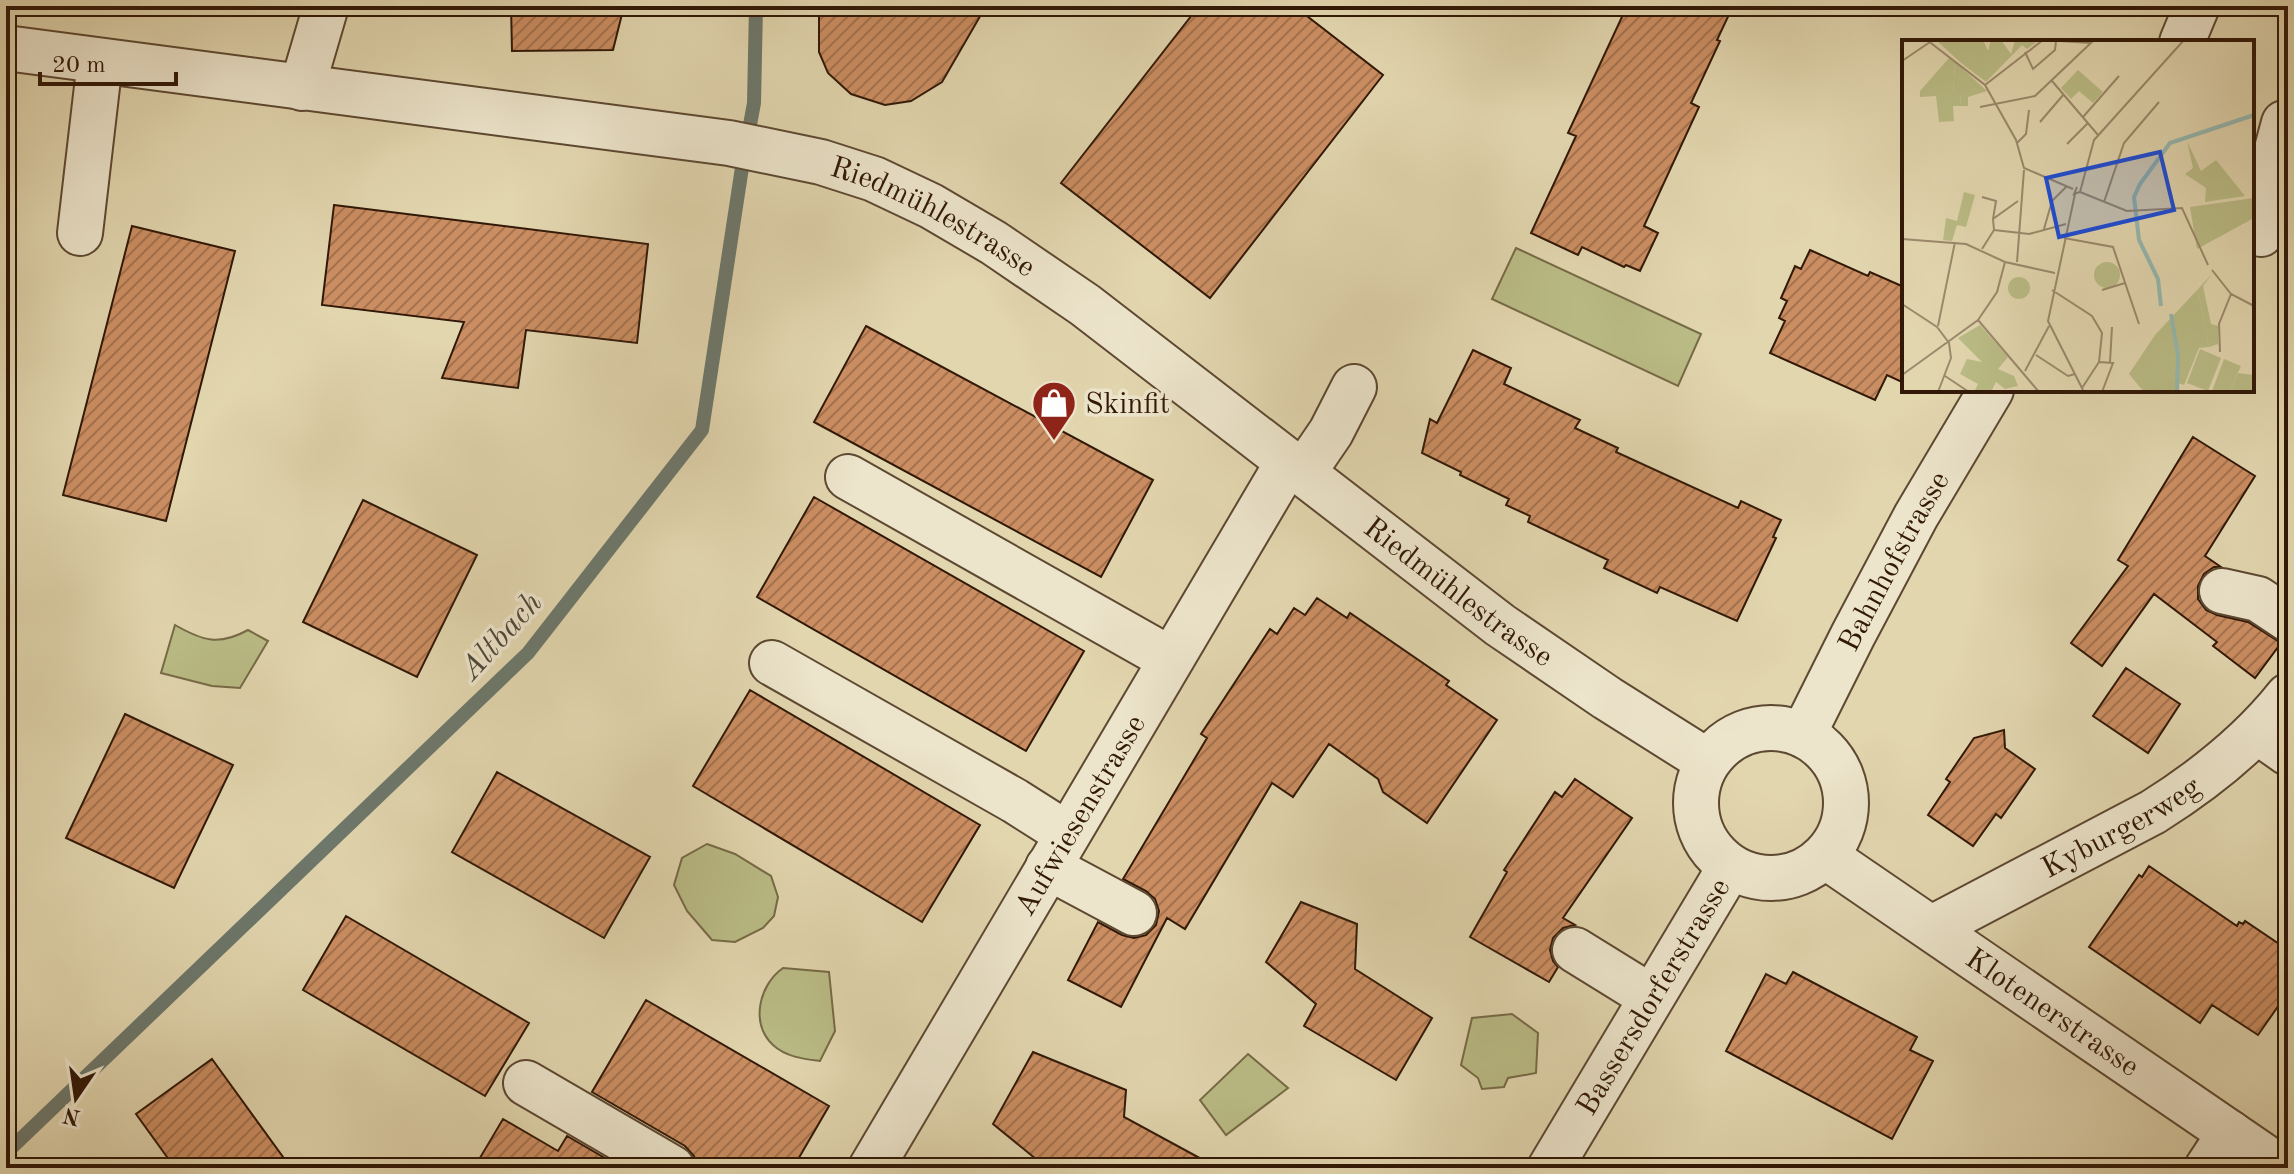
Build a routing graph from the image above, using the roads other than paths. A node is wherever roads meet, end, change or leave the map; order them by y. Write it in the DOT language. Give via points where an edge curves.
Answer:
graph roads {
  1 [pos="326,6"];
  2 [pos="2197,6"];
  3 [pos="2183,40"];
  4 [pos="6,48"];
  5 [pos="100,61"];
  6 [pos="302,88"];
  7 [pos="2284,123"];
  8 [pos="80,233"];
  9 [pos="2267,234"];
  10 [pos="1354,387"];
  11 [pos="1990,392"];
  12 [pos="1296,467"];
  13 [pos="848,477"];
  14 [pos="2222,591"];
  15 [pos="2288,619"];
  16 [pos="1170,659"];
  17 [pos="772,663"];
  18 [pos="2288,696"];
  19 [pos="1803,735"];
  20 [pos="2273,742"];
  21 [pos="1707,761"];
  22 [pos="1058,850"];
  23 [pos="1825,856"];
  24 [pos="1730,867"];
  25 [pos="1134,913"];
  26 [pos="1932,928"];
  27 [pos="1575,950"];
  28 [pos="1651,997"];
  29 [pos="526,1083"];
  30 [pos="2218,1150"];
  31 [pos="672,1168"];
  32 [pos="871,1168"];
  33 [pos="1550,1168"];
  34 [pos="2281,1168"];
  1 -- 6 [label="street"];
  2 -- 3 [label="street"];
  4 -- 5 [label="street, Riedmühlestrasse"];
  5 -- 6 [label="street, Riedmühlestrasse"];
  5 -- 8 [label="street"];
  6 -- 12 [label="street, Riedmühlestrasse" via="729,143 844,169 901,190 994,243 1085,305"];
  7 -- 9 [label="street" via="2260,213"];
  10 -- 12 [label="street, Aufwiesenstrasse" via="1331,432"];
  11 -- 19 [label="street, Bahnhofstrasse" via="1916,516"];
  12 -- 16 [label="street, Aufwiesenstrasse"];
  12 -- 21 [label="street, Riedmühlestrasse" via="1512,634"];
  13 -- 16 [label="street"];
  14 -- 15 [label="street" via="2258,599"];
  16 -- 22 [label="street, Aufwiesenstrasse"];
  17 -- 22 [label="street" via="1015,801"];
  18 -- 20 [label="street, Kyburgerweg"];
  19 -- 21 [label="street" via="1783,728 1741,733"];
  19 -- 23 [label="street" via="1838,767 1845,790 1846,814 1839,837"];
  20 -- 26 [label="street, Kyburgerweg"];
  21 -- 24 [label="street" via="1695,806 1699,830"];
  22 -- 25 [label="street"];
  22 -- 32 [label="street, Aufwiesenstrasse"];
  23 -- 24 [label="street" via="1804,871 1779,878 1753,877"];
  23 -- 26 [label="street, Klotenerstrasse"];
  24 -- 28 [label="street, Bassersdorferstrasse"];
  26 -- 30 [label="street, Klotenerstrasse"];
  27 -- 28 [label="street"];
  28 -- 33 [label="street, Bassersdorferstrasse"];
  29 -- 31 [label="street"];
  30 -- 34 [label="street, Klotenerstrasse"];
}
